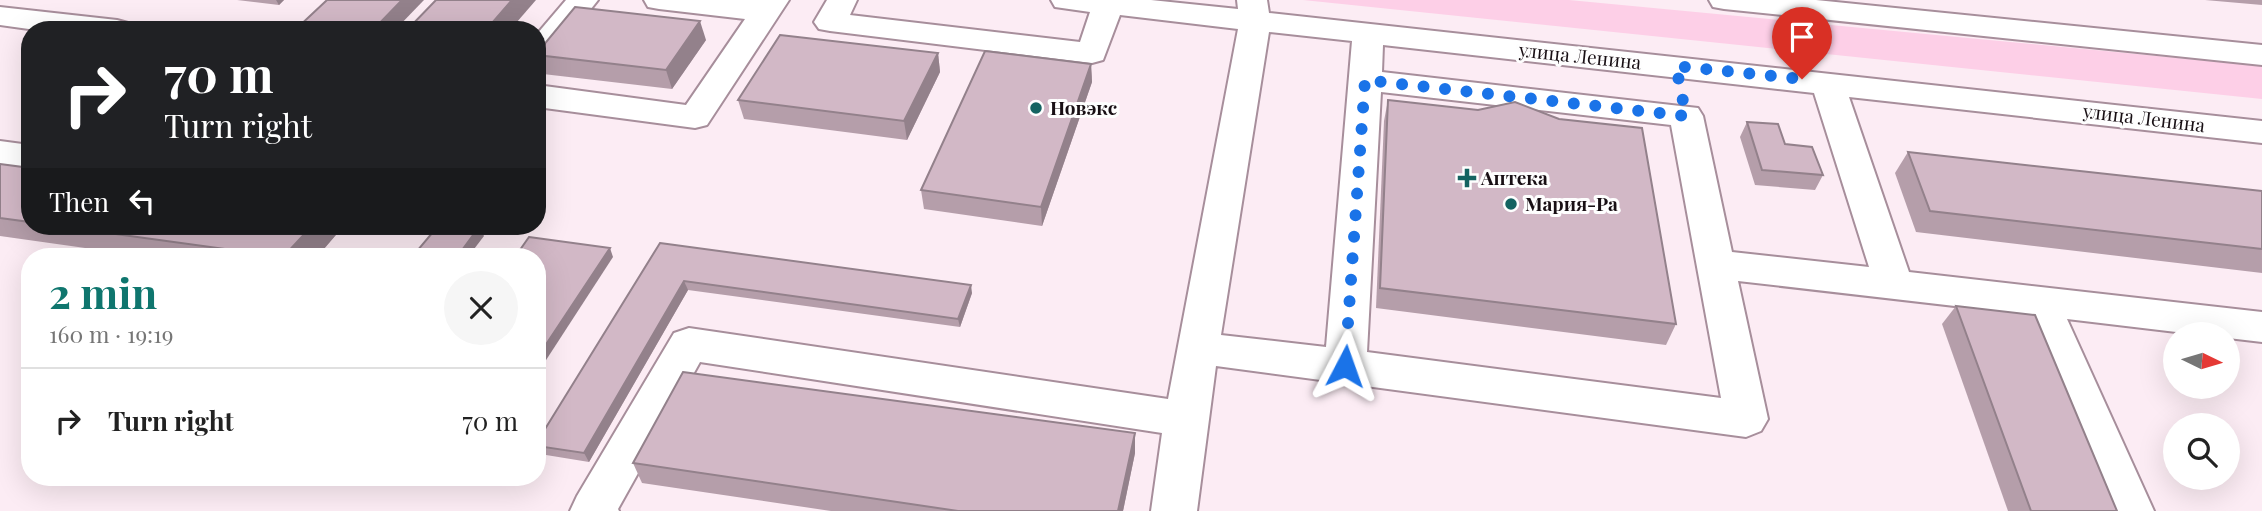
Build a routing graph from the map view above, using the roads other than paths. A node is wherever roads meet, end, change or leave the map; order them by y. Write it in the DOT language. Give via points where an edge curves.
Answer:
graph roads {
  1 [pos="583,0"];
  2 [pos="659,0"];
  3 [pos="842,0"];
  4 [pos="1066,0"];
  5 [pos="1724,0"];
  6 [pos="1108,5"];
  7 [pos="769,6"];
  8 [pos="1254,11"];
  9 [pos="0,16"];
  10 [pos="42,21"];
  11 [pos="1368,35"];
  12 [pos="546,44"];
  13 [pos="2262,55"];
  14 [pos="1676,66"];
  15 [pos="1365,80"];
  16 [pos="1827,82"];
  17 [pos="546,97"];
  18 [pos="1686,116"];
  19 [pos="2262,132"];
  20 [pos="0,153"];
  21 [pos="21,156"];
  22 [pos="1716,264"];
  23 [pos="1894,284"];
  24 [pos="2039,302"];
  25 [pos="2262,327"];
  26 [pos="1198,348"];
  27 [pos="1345,366"];
  28 [pos="1186,419"];
  29 [pos="596,511"];
  30 [pos="1174,511"];
  31 [pos="2131,511"];
  1 -- 12 [label="street"];
  2 -- 7 [label="street"];
  3 -- 6 [label="street" via="830,22 1092,53"];
  4 -- 6 [label="street, улица Ленина"];
  5 -- 13 [label="street"];
  6 -- 8 [label="street, улица Ленина"];
  7 -- 17 [label="street" via="695,117"];
  8 -- 11 [label="street, улица Ленина"];
  8 -- 26 [label="street"];
  9 -- 10 [label="street"];
  11 -- 14 [label="street, улица Ленина"];
  11 -- 15 [label="street"];
  14 -- 16 [label="street, улица Ленина"];
  14 -- 18 [label="street"];
  15 -- 18 [label="street"];
  15 -- 27 [label="street"];
  16 -- 19 [label="street, улица Ленина"];
  16 -- 23 [label="street"];
  18 -- 22 [label="street"];
  20 -- 21 [label="street"];
  22 -- 23 [label="street"];
  22 -- 27 [label="street" via="1746,419"];
  23 -- 24 [label="street"];
  24 -- 25 [label="street"];
  24 -- 31 [label="street"];
  26 -- 27 [label="street"];
  26 -- 28 [label="street"];
  28 -- 29 [label="street" via="689,344"];
  28 -- 30 [label="street"];
}
